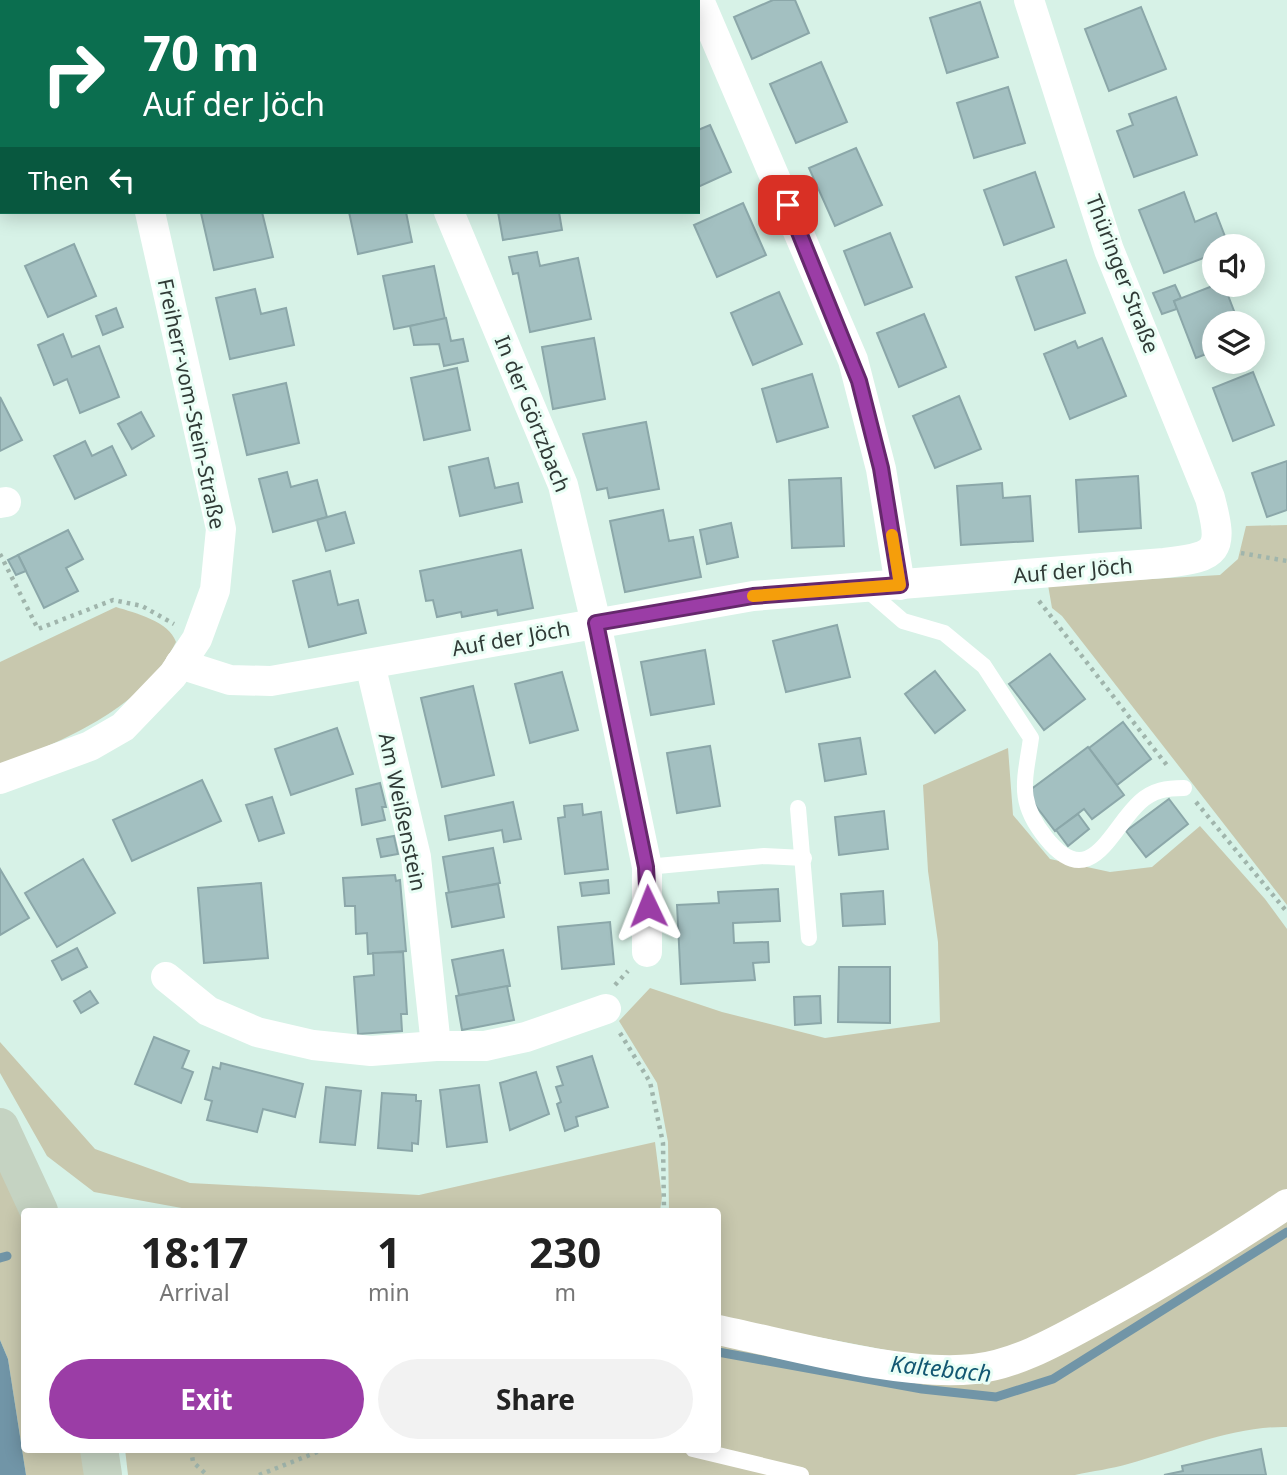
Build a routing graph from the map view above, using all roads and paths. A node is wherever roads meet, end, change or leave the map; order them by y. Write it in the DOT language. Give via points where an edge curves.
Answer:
graph roads {
  1 [pos="1029,0"];
  2 [pos="700,2"];
  3 [pos="149,214"];
  4 [pos="450,214"];
  5 [pos="1216,546"];
  6 [pos="0,554"];
  7 [pos="1287,561"];
  8 [pos="900,585"];
  9 [pos="865,588"];
  10 [pos="1041,606"];
  11 [pos="596,623"];
  12 [pos="178,627"];
  13 [pos="180,664"];
  14 [pos="370,664"];
  15 [pos="0,779"];
  16 [pos="1184,788"];
  17 [pos="798,808"];
  18 [pos="804,858"];
  19 [pos="646,867"];
  20 [pos="1287,912"];
  21 [pos="809,938"];
  22 [pos="647,952"];
  23 [pos="166,977"];
  24 [pos="606,1009"];
  25 [pos="436,1046"];
  26 [pos="0,1127"];
  27 [pos="1287,1203"];
  28 [pos="38,1208"];
  29 [pos="664,1208"];
  30 [pos="721,1331"];
  31 [pos="100,1453"];
  32 [pos="191,1453"];
  33 [pos="315,1453"];
  34 [pos="710,1453"];
  35 [pos="103,1475"];
  36 [pos="207,1475"];
  37 [pos="259,1475"];
  38 [pos="801,1475"];
  1 -- 5 [label="street, Thüringer Straße" via="1109,250 1210,498 1219,535"];
  2 -- 8 [label="street" via="853,360 881,468"];
  3 -- 13 [label="street, Freiherr-vom-Stein-Straße" via="221,529 215,590 207,617"];
  4 -- 11 [label="street, In der Görtzbach" via="564,485"];
  5 -- 7 [label="path"];
  5 -- 8 [label="street, Auf der Jöch" via="1186,561"];
  6 -- 12 [label="path" via="38,629 113,600 142,606"];
  8 -- 9 [label="street, Auf der Jöch"];
  9 -- 11 [label="street, Auf der Jöch" via="753,596"];
  9 -- 16 [label="lane" via="903,621 944,633 985,666 1031,738 1022,795 1056,851 1076,861 1094,856 1141,802 1161,789"];
  10 -- 16 [label="path"];
  11 -- 14 [label="street, Auf der Jöch"];
  11 -- 19 [label="street, In der Görtzbach"];
  13 -- 14 [label="street, Auf der Jöch" via="230,680 271,681"];
  13 -- 15 [label="street, Freiherr-vom-Stein-Straße" via="123,727 90,746"];
  14 -- 25 [label="street, Am Weißenstein" via="416,857"];
  16 -- 20 [label="path"];
  17 -- 18 [label="lane"];
  18 -- 19 [label="lane" via="764,856"];
  18 -- 21 [label="lane"];
  19 -- 22 [label="street, In der Görtzbach"];
  22 -- 24 [label="path" via="609,990"];
  23 -- 25 [label="street" via="208,1011 257,1032 313,1045 371,1051"];
  24 -- 25 [label="street" via="485,1046"];
  24 -- 29 [label="path" via="650,1082 663,1143"];
  26 -- 28 [label="main road"];
  27 -- 30 [label="street" via="1166,1282 1077,1331 1017,1359 975,1369 865,1360"];
  31 -- 35 [label="main road"];
  32 -- 36 [label="path" via="192,1462"];
  33 -- 37 [label="path"];
  34 -- 38 [label="lane"];
}
